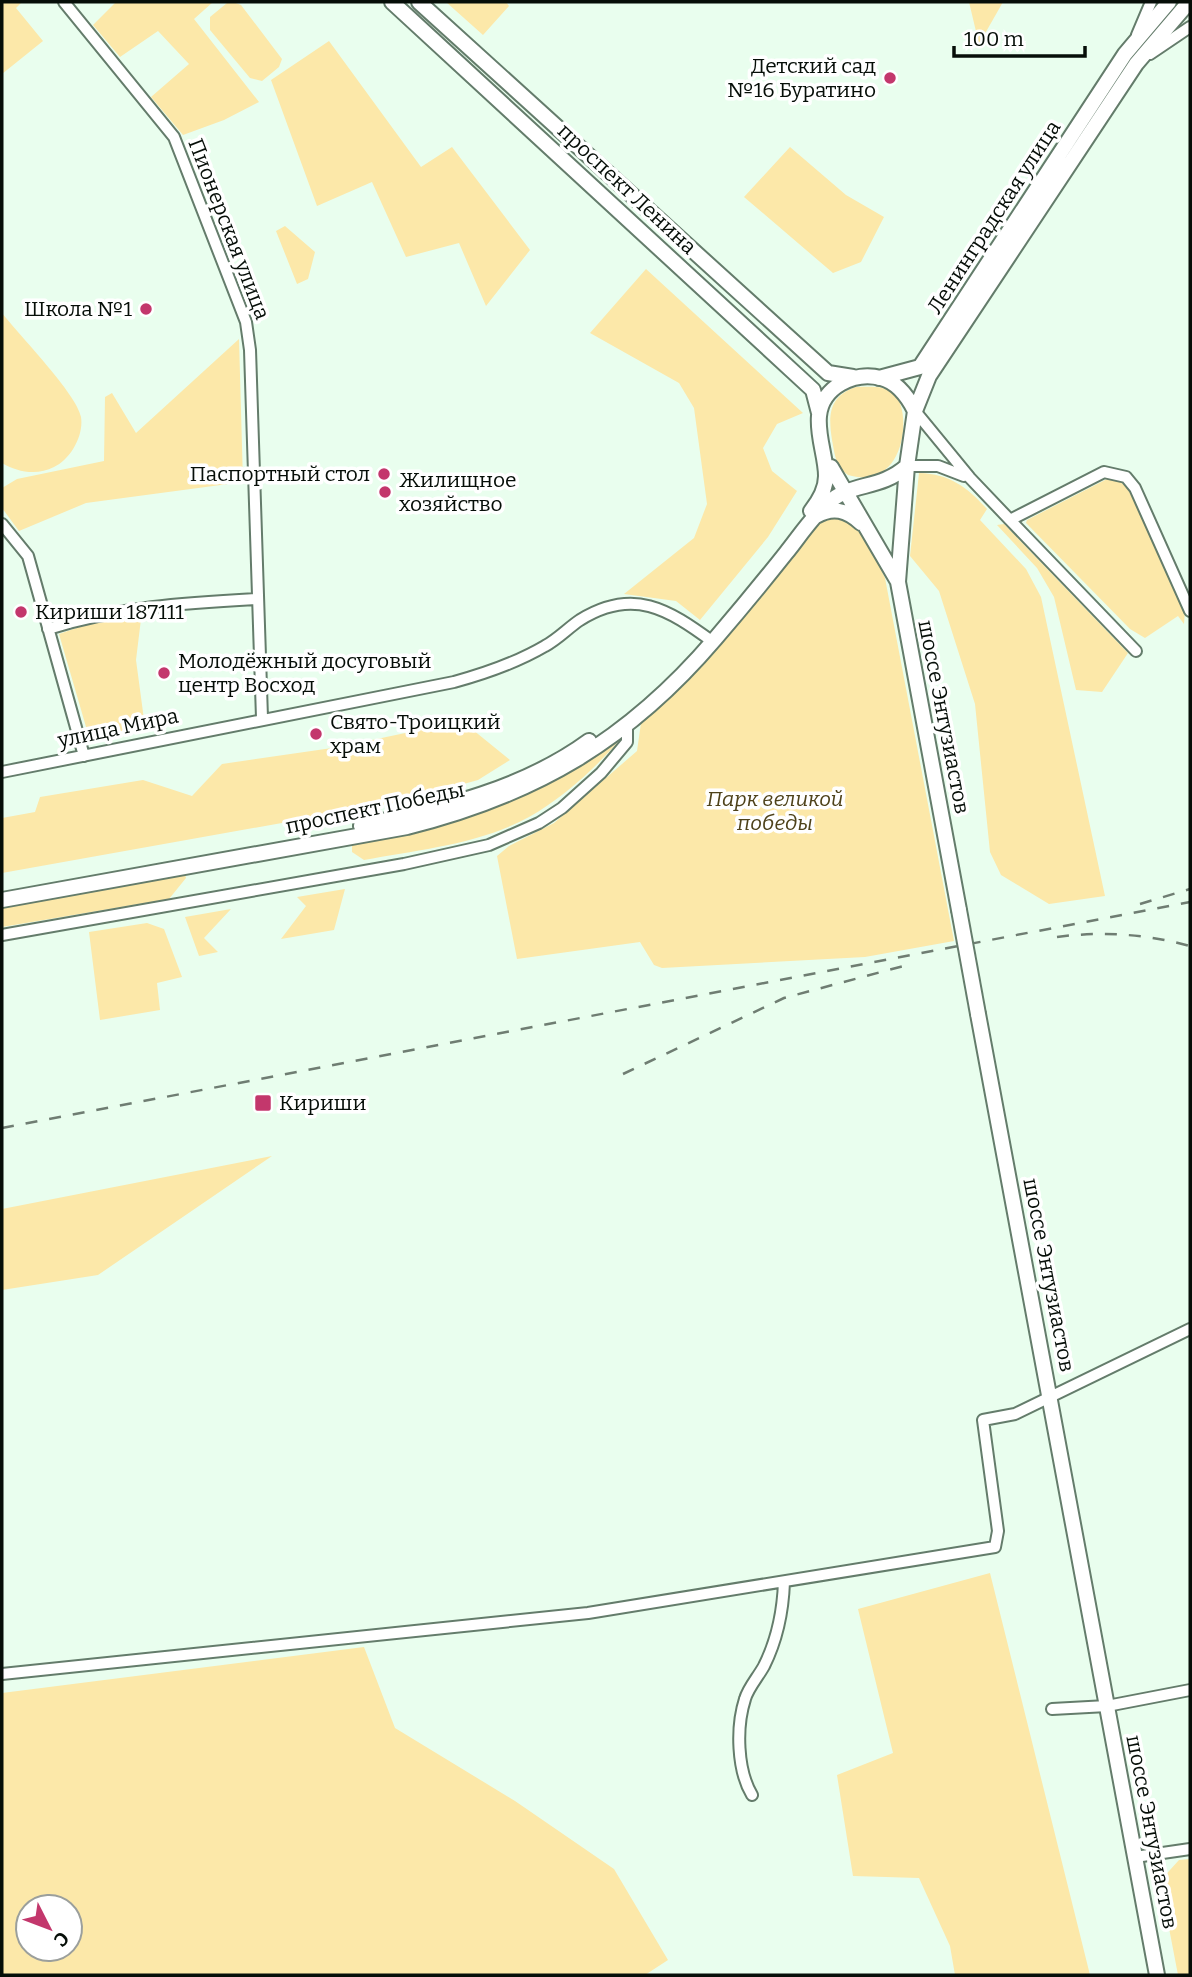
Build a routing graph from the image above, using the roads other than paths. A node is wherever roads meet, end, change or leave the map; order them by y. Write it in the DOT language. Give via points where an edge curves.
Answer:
graph roads {
  1 [pos="64,2"];
  2 [pos="392,2"];
  3 [pos="419,2"];
  4 [pos="1151,2"];
  5 [pos="1169,2"];
  6 [pos="1189,2"];
  7 [pos="1190,27"];
  8 [pos="1125,54"];
  9 [pos="1136,64"];
  10 [pos="855,377"];
  11 [pos="879,377"];
  12 [pos="915,411"];
  13 [pos="819,416"];
  14 [pos="822,448"];
  15 [pos="906,466"];
  16 [pos="831,467"];
  17 [pos="970,478"];
  18 [pos="861,486"];
  19 [pos="846,492"];
  20 [pos="813,515"];
  21 [pos="1010,520"];
  22 [pos="2,524"];
  23 [pos="866,528"];
  24 [pos="898,582"];
  25 [pos="257,599"];
  26 [pos="1190,611"];
  27 [pos="48,629"];
  28 [pos="709,639"];
  29 [pos="1136,651"];
  30 [pos="262,718"];
  31 [pos="627,724"];
  32 [pos="84,756"];
  33 [pos="2,772"];
  34 [pos="2,891"];
  35 [pos="2,900"];
  36 [pos="2,935"];
  37 [pos="1190,1329"];
  38 [pos="1050,1395"];
  39 [pos="784,1581"];
  40 [pos="2,1674"];
  41 [pos="1190,1690"];
  42 [pos="1107,1706"];
  43 [pos="1052,1709"];
  44 [pos="752,1795"];
  45 [pos="1190,1849"];
  46 [pos="1135,1857"];
  47 [pos="1157,1975"];
  1 -- 25 [label="street, Пионерская улица" via="174,137 246,322"];
  2 -- 13 [label="main road, проспект Ленина" via="813,390"];
  3 -- 10 [label="main road, проспект Ленина" via="828,373"];
  4 -- 8 [label="street"];
  5 -- 8 [label="main road, Ленинградская улица"];
  6 -- 9 [label="main road, Ленинградская улица"];
  7 -- 9 [label="street"];
  8 -- 11 [label="main road, Ленинградская улица" via="919,367"];
  9 -- 12 [label="main road, Ленинградская улица" via="929,376"];
  10 -- 11 [label="main road"];
  10 -- 13 [label="main road" via="832,390"];
  11 -- 12 [label="main road" via="903,392"];
  12 -- 15 [label="main road"];
  12 -- 17 [label="street"];
  13 -- 14 [label="main road"];
  14 -- 16 [label="main road"];
  14 -- 20 [label="main road" via="824,487"];
  15 -- 17 [label="street" via="938,466"];
  15 -- 18 [label="main road" via="885,482"];
  15 -- 24 [label="main road"];
  16 -- 18 [label="main road"];
  16 -- 19 [label="main road"];
  17 -- 21 [label="street"];
  18 -- 19 [label="main road"];
  19 -- 20 [label="main road"];
  19 -- 23 [label="main road"];
  20 -- 23 [label="main road" via="843,511"];
  20 -- 28 [label="main road, проспект Победы"];
  21 -- 26 [label="street" via="1104,472 1126,477"];
  21 -- 29 [label="street"];
  22 -- 27 [label="street" via="28,556"];
  23 -- 24 [label="main road"];
  24 -- 38 [label="main road, шоссе Энтузиастов, bridge"];
  25 -- 27 [label="street" via="97,613"];
  25 -- 30 [label="street, Пионерская улица"];
  27 -- 32 [label="street"];
  28 -- 30 [label="street, улица Мира" via="668,611 649,605 612,604 500,669"];
  28 -- 31 [label="main road, проспект Победы"];
  28 -- 34 [label="main road, проспект Победы" via="606,729 562,758 495,791 348,829"];
  30 -- 32 [label="street, улица Мира"];
  31 -- 35 [label="main road, проспект Победы" via="551,776 452,816"];
  31 -- 36 [label="street" via="627,742 572,799 539,823 489,845"];
  32 -- 33 [label="street, улица Мира"];
  37 -- 38 [label="street"];
  38 -- 39 [label="street" via="1015,1414 982,1420 998,1531 995,1547"];
  38 -- 42 [label="main road, шоссе Энтузиастов"];
  39 -- 40 [label="street" via="588,1613"];
  39 -- 44 [label="street" via="783,1607 765,1663 745,1699 740,1741 745,1783"];
  41 -- 42 [label="street"];
  42 -- 43 [label="street"];
  42 -- 46 [label="main road, шоссе Энтузиастов"];
  45 -- 46 [label="street"];
  46 -- 47 [label="main road, шоссе Энтузиастов"];
}
